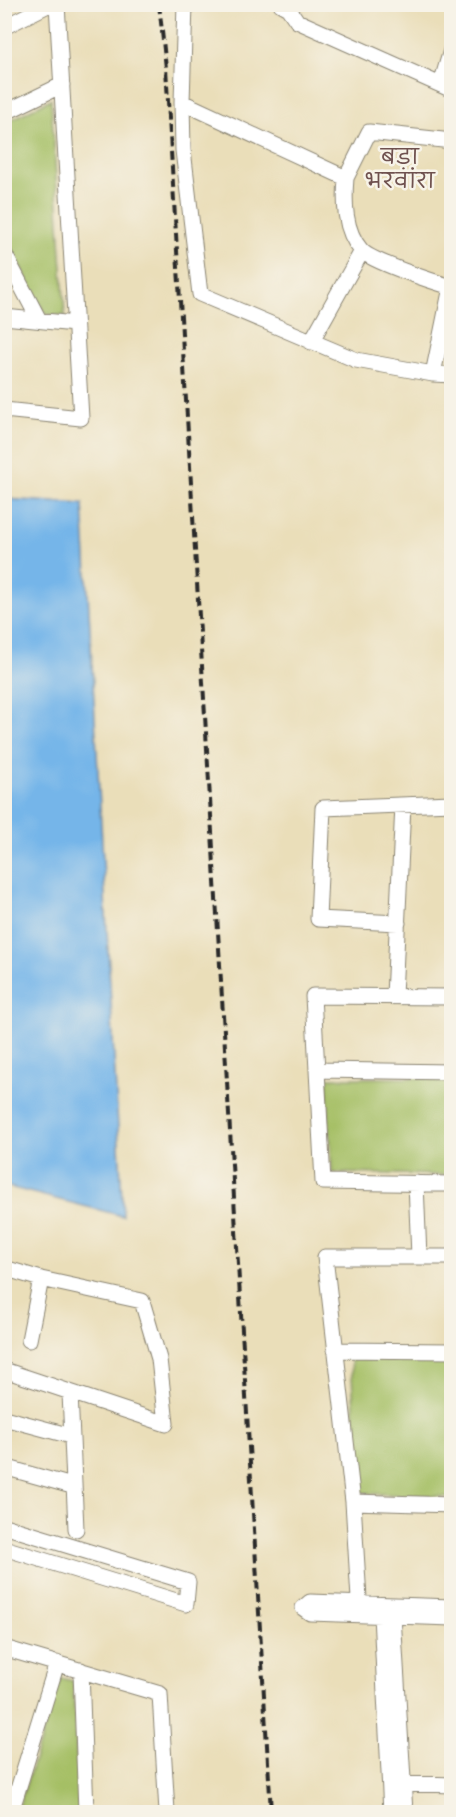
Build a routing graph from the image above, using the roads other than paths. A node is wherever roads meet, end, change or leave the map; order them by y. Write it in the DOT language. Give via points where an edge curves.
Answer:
graph roads {
  1 [pos="50,4"];
  2 [pos="57,4"];
  3 [pos="185,4"];
  4 [pos="281,4"];
  5 [pos="4,27"];
  6 [pos="452,47"];
  7 [pos="62,85"];
  8 [pos="446,87"];
  9 [pos="182,102"];
  10 [pos="4,113"];
  11 [pos="452,141"];
  12 [pos="346,177"];
  13 [pos="362,251"];
  14 [pos="4,253"];
  15 [pos="451,287"];
  16 [pos="4,317"];
  17 [pos="39,320"];
  18 [pos="75,324"];
  19 [pos="311,342"];
  20 [pos="433,374"];
  21 [pos="452,375"];
  22 [pos="4,410"];
  23 [pos="452,803"];
  24 [pos="403,805"];
  25 [pos="398,923"];
  26 [pos="394,996"];
  27 [pos="452,997"];
  28 [pos="319,1070"];
  29 [pos="452,1072"];
  30 [pos="416,1183"];
  31 [pos="452,1184"];
  32 [pos="419,1257"];
  33 [pos="452,1257"];
  34 [pos="4,1268"];
  35 [pos="41,1279"];
  36 [pos="29,1340"];
  37 [pos="335,1350"];
  38 [pos="452,1352"];
  39 [pos="4,1370"];
  40 [pos="70,1393"];
  41 [pos="4,1418"];
  42 [pos="71,1436"];
  43 [pos="4,1467"];
  44 [pos="72,1486"];
  45 [pos="353,1502"];
  46 [pos="452,1505"];
  47 [pos="4,1526"];
  48 [pos="76,1529"];
  49 [pos="4,1548"];
  50 [pos="452,1607"];
  51 [pos="388,1612"];
  52 [pos="452,1618"];
  53 [pos="4,1648"];
  54 [pos="57,1663"];
  55 [pos="81,1671"];
  56 [pos="396,1783"];
  57 [pos="452,1785"];
  58 [pos="11,1812"];
  59 [pos="86,1812"];
  60 [pos="167,1812"];
  61 [pos="391,1812"];
  62 [pos="405,1812"];
  1 -- 5 [label="street"];
  2 -- 7 [label="street"];
  3 -- 9 [label="street"];
  4 -- 8 [label="street" via="297,21"];
  6 -- 8 [label="street"];
  7 -- 10 [label="street"];
  7 -- 18 [label="street"];
  9 -- 12 [label="street"];
  9 -- 19 [label="street" via="183,150 200,294"];
  11 -- 12 [label="street" via="369,132"];
  12 -- 13 [label="street" via="344,199 350,229"];
  13 -- 15 [label="street"];
  13 -- 19 [label="street"];
  14 -- 17 [label="street"];
  15 -- 20 [label="street"];
  16 -- 17 [label="street"];
  17 -- 18 [label="street"];
  18 -- 22 [label="street" via="81,418"];
  19 -- 20 [label="street" via="356,360"];
  20 -- 21 [label="street"];
  23 -- 24 [label="street"];
  24 -- 25 [label="street"];
  24 -- 25 [label="street" via="323,808 318,919"];
  25 -- 26 [label="street"];
  26 -- 27 [label="street"];
  26 -- 28 [label="street" via="313,996"];
  28 -- 29 [label="street"];
  28 -- 30 [label="street" via="323,1182"];
  30 -- 31 [label="street"];
  30 -- 32 [label="street"];
  32 -- 33 [label="street"];
  32 -- 37 [label="street" via="325,1257"];
  34 -- 35 [label="street"];
  35 -- 36 [label="street"];
  35 -- 39 [label="street" via="142,1301 159,1359 166,1424"];
  37 -- 38 [label="street"];
  37 -- 45 [label="street"];
  40 -- 42 [label="street"];
  41 -- 42 [label="street"];
  42 -- 44 [label="street"];
  43 -- 44 [label="street"];
  44 -- 48 [label="street"];
  45 -- 46 [label="street"];
  45 -- 51 [label="street" via="359,1609"];
  47 -- 49 [label="street" via="188,1582 186,1604"];
  50 -- 51 [label="street"];
  51 -- 52 [label="street"];
  51 -- 56 [label="street"];
  53 -- 54 [label="street"];
  54 -- 55 [label="street"];
  54 -- 58 [label="street"];
  55 -- 59 [label="street"];
  55 -- 60 [label="street" via="160,1694"];
  56 -- 57 [label="street"];
  56 -- 61 [label="street"];
  56 -- 62 [label="street"];
}
